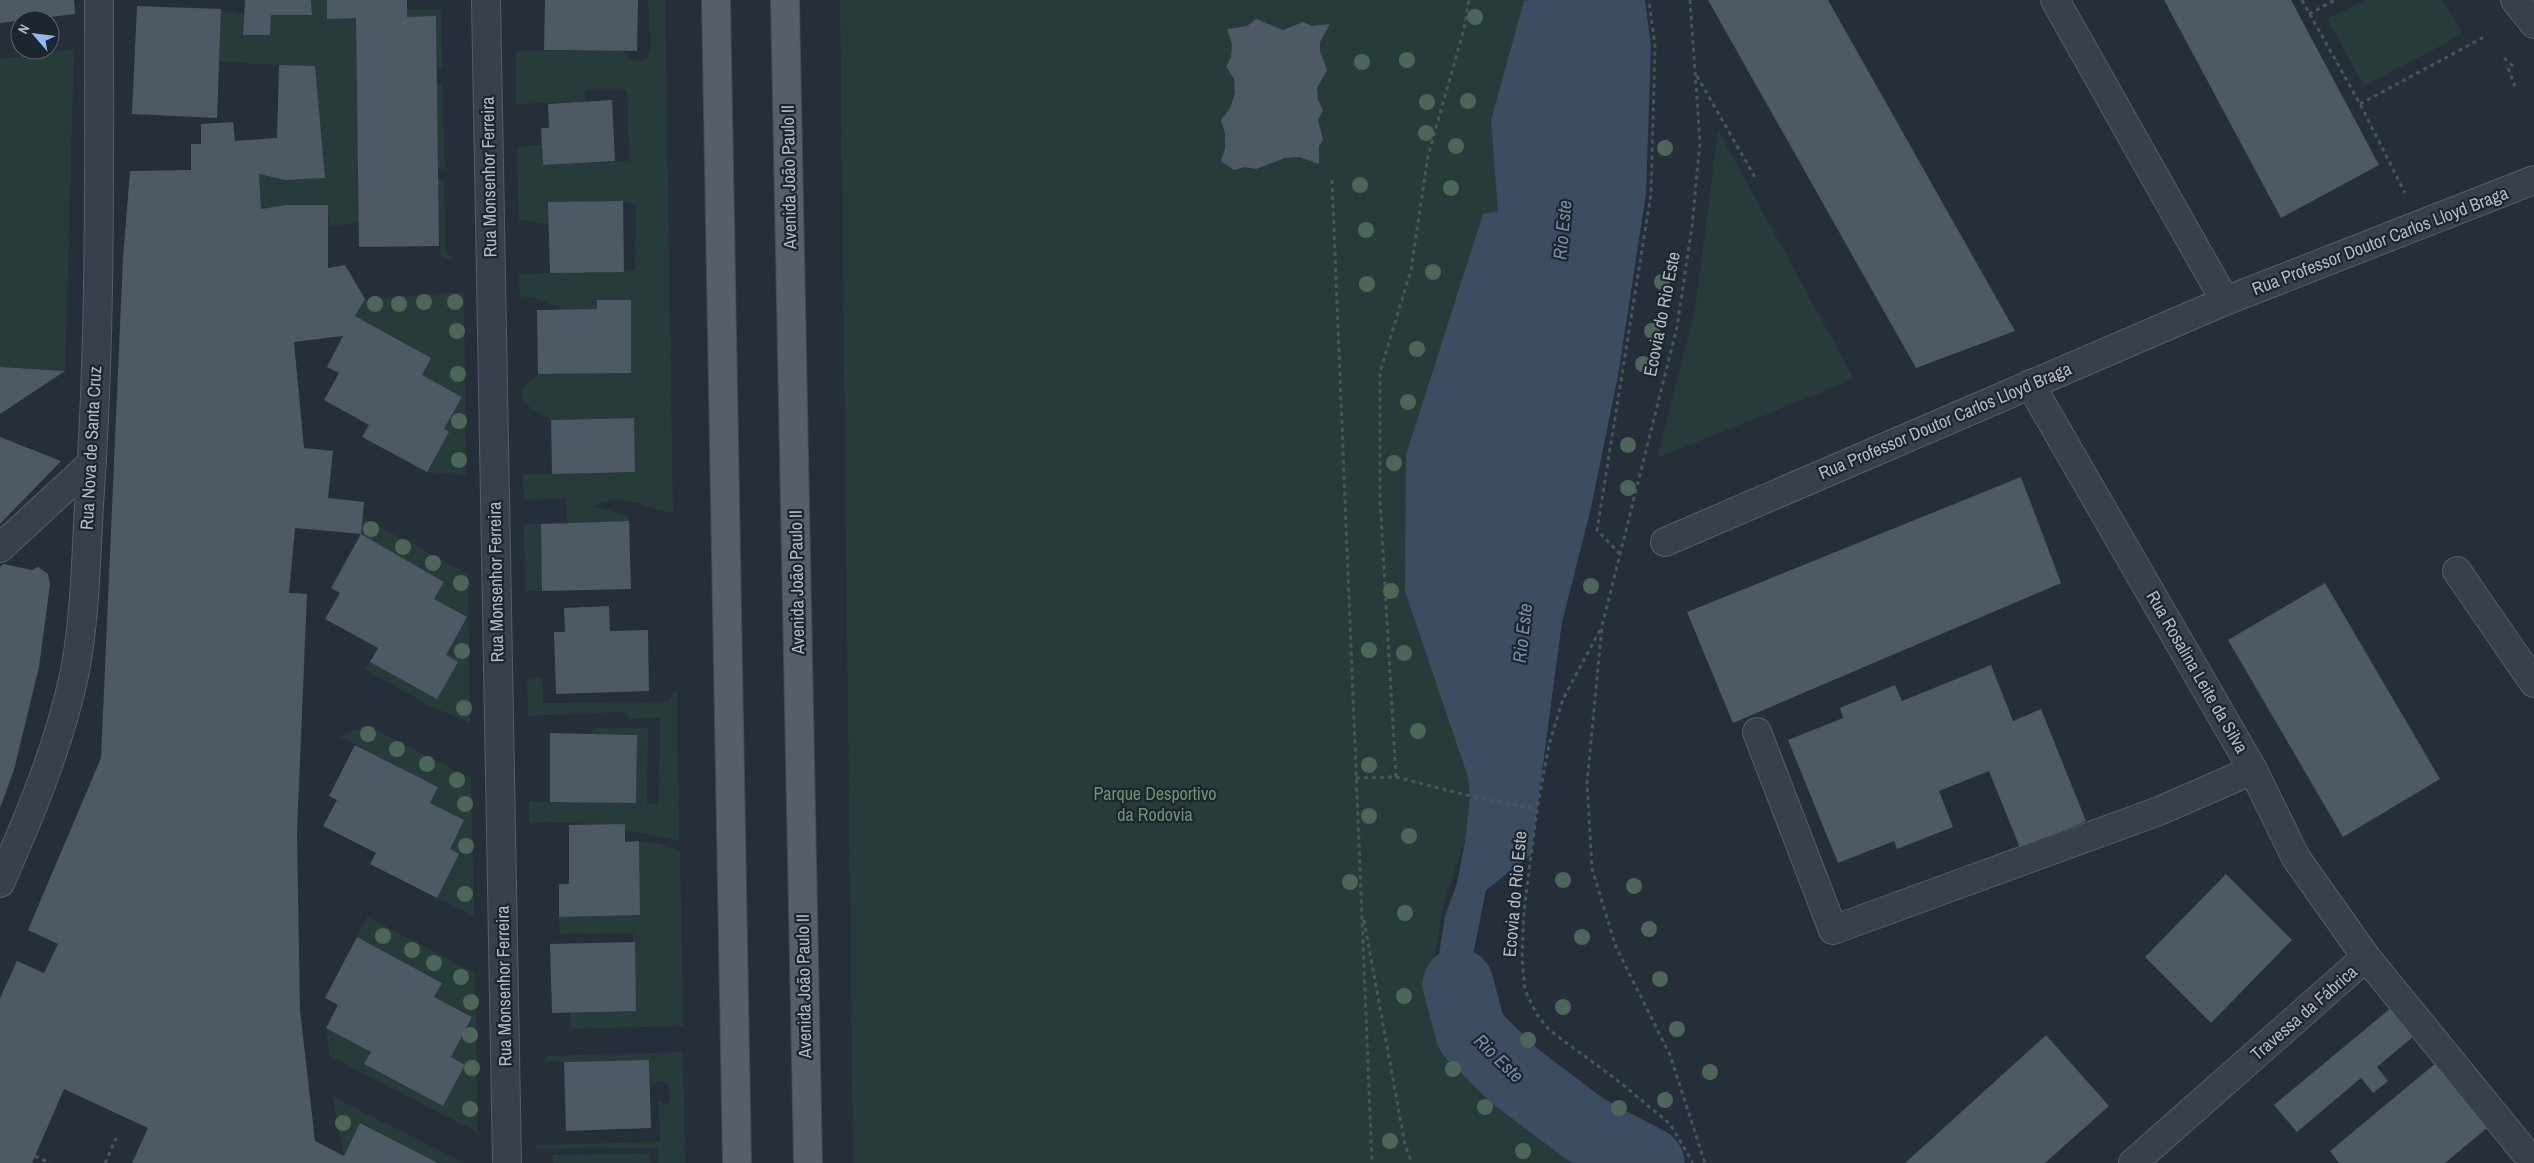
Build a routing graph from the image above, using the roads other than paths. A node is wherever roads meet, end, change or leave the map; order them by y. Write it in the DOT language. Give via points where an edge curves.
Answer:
graph roads {
  1 [pos="99,0"];
  2 [pos="486,0"];
  3 [pos="716,0"];
  4 [pos="786,0"];
  5 [pos="2055,0"];
  6 [pos="2515,0"];
  7 [pos="2534,24"];
  8 [pos="2534,180"];
  9 [pos="2225,301"];
  10 [pos="2030,384"];
  11 [pos="92,464"];
  12 [pos="1665,542"];
  13 [pos="0,548"];
  14 [pos="2457,571"];
  15 [pos="2534,683"];
  16 [pos="1758,732"];
  17 [pos="2253,770"];
  18 [pos="0,883"];
  19 [pos="2366,958"];
  20 [pos="2533,1162"];
  21 [pos="507,1163"];
  22 [pos="737,1163"];
  23 [pos="808,1163"];
  24 [pos="2133,1163"];
  1 -- 11 [label="street, Rua Nova de Santa Cruz" via="99,222"];
  2 -- 21 [label="street, Rua Monsenhor Ferreira"];
  3 -- 22 [label="main road"];
  4 -- 23 [label="main road, Avenida João Paulo II"];
  5 -- 9 [label="street"];
  6 -- 7 [label="street"];
  8 -- 9 [label="street, Rua Professor Doutor Carlos Lloyd Braga"];
  9 -- 10 [label="street, Rua Professor Doutor Carlos Lloyd Braga"];
  10 -- 12 [label="street, Rua Professor Doutor Carlos Lloyd Braga"];
  10 -- 17 [label="street, Rua Rosalina Leite da Silva"];
  11 -- 13 [label="street"];
  11 -- 18 [label="street, Rua Nova de Santa Cruz" via="75,670 56,742"];
  14 -- 15 [label="street"];
  16 -- 17 [label="street" via="1833,930 2159,811"];
  17 -- 19 [label="street, Rua Rosalina Leite da Silva" via="2296,858"];
  19 -- 20 [label="street, Travessa da Fábrica"];
  19 -- 24 [label="street, Travessa da Fábrica"];
}
